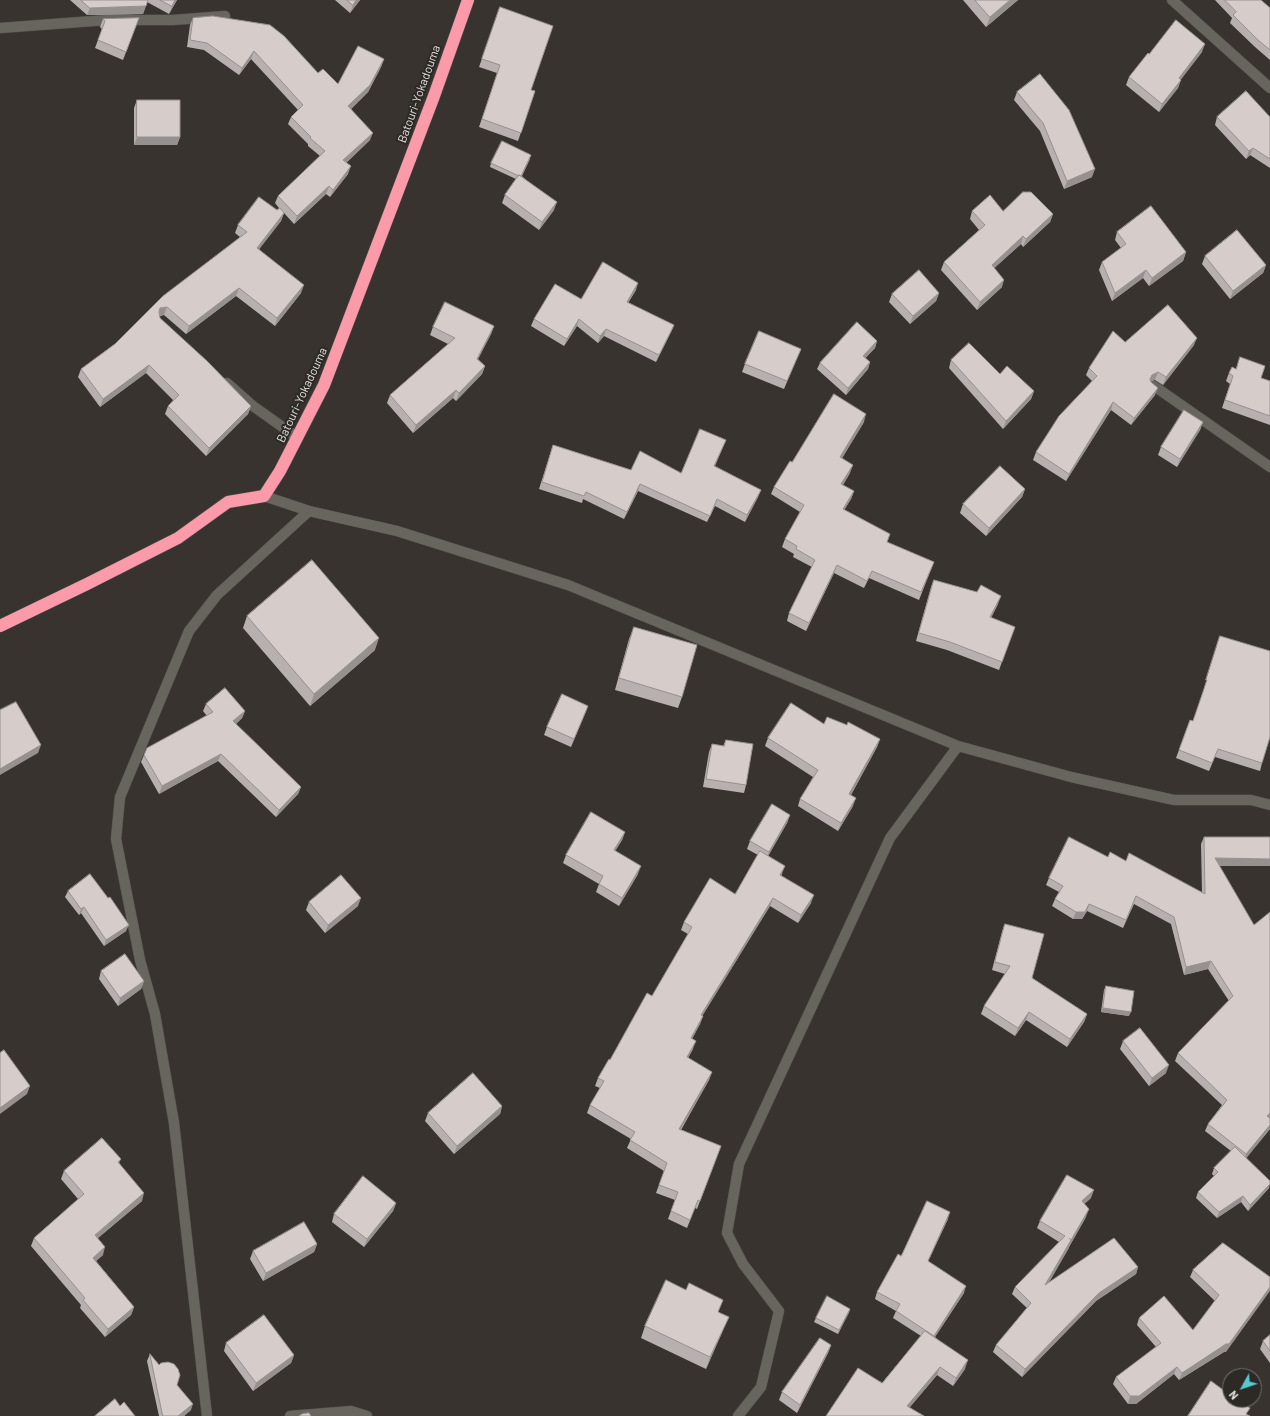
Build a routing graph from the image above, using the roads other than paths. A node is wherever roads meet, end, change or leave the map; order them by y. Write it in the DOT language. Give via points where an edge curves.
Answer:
graph roads {
  1 [pos="468,0"];
  2 [pos="1172,0"];
  3 [pos="225,16"];
  4 [pos="0,28"];
  5 [pos="1270,88"];
  6 [pos="219,375"];
  7 [pos="1154,386"];
  8 [pos="298,438"];
  9 [pos="1270,467"];
  10 [pos="264,496"];
  11 [pos="309,511"];
  12 [pos="0,626"];
  13 [pos="958,746"];
  14 [pos="1270,805"];
  15 [pos="208,1416"];
  16 [pos="290,1416"];
  17 [pos="367,1416"];
  18 [pos="738,1416"];
  1 -- 8 [label="highway, Batouri-Yokadouma" via="324,385"];
  2 -- 5 [label="street"];
  3 -- 4 [label="street" via="173,20 107,20"];
  6 -- 8 [label="street" via="253,406"];
  7 -- 9 [label="street"];
  8 -- 10 [label="highway, Batouri-Yokadouma"];
  10 -- 11 [label="street"];
  10 -- 12 [label="highway" via="228,502 178,538"];
  11 -- 13 [label="street" via="397,531 568,586"];
  11 -- 15 [label="street" via="216,595 189,631 120,797 116,839 140,960 155,1014 174,1123"];
  13 -- 14 [label="street" via="1071,777 1174,800 1251,800"];
  13 -- 18 [label="street" via="890,838 739,1164 727,1233 743,1264 779,1311 761,1387"];
  16 -- 17 [label="street" via="350,1411"];
}
